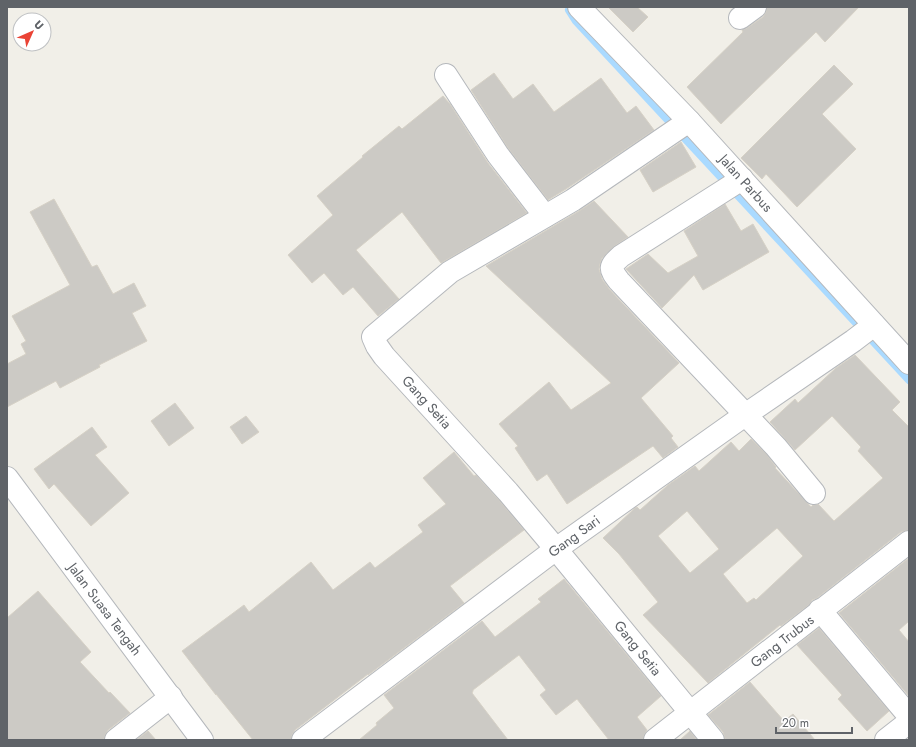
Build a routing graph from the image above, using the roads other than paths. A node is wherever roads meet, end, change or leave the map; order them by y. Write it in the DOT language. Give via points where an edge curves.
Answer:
graph roads {
  1 [pos="584,9"];
  2 [pos="446,75"];
  3 [pos="680,126"];
  4 [pos="736,183"];
  5 [pos="546,216"];
  6 [pos="873,326"];
  7 [pos="909,363"];
  8 [pos="746,415"];
  9 [pos="7,478"];
  10 [pos="814,493"];
  11 [pos="909,542"];
  12 [pos="556,549"];
  13 [pos="820,610"];
  14 [pos="171,697"];
  15 [pos="690,712"];
  16 [pos="909,716"];
  17 [pos="909,722"];
  18 [pos="116,740"];
  19 [pos="202,740"];
  20 [pos="303,740"];
  21 [pos="655,740"];
  22 [pos="713,740"];
  23 [pos="886,740"];
  1 -- 3 [label="street, Jalan Parbus"];
  2 -- 5 [label="street" via="498,155"];
  3 -- 4 [label="street, Jalan Parbus"];
  3 -- 5 [label="street, Gang Setia"];
  4 -- 6 [label="street, Jalan Parbus"];
  4 -- 8 [label="street" via="621,256 614,262 612,273"];
  5 -- 12 [label="street, Gang Setia" via="450,272 374,337 384,356 508,492"];
  6 -- 7 [label="street, Jalan Parbus"];
  6 -- 8 [label="street, Gang Sari"];
  8 -- 10 [label="street"];
  8 -- 12 [label="street, Gang Sari"];
  9 -- 14 [label="street, Jalan Suasa Tengah"];
  11 -- 13 [label="street, Gang Trubus"];
  12 -- 15 [label="street, Gang Setia"];
  12 -- 20 [label="street, Gang Sari"];
  13 -- 15 [label="street, Gang Trubus"];
  13 -- 16 [label="street"];
  14 -- 18 [label="street"];
  14 -- 19 [label="street, Jalan Suasa Tengah"];
  15 -- 21 [label="street, Gang Trubus"];
  15 -- 22 [label="street, Gang Setia"];
  17 -- 23 [label="street"];
}
